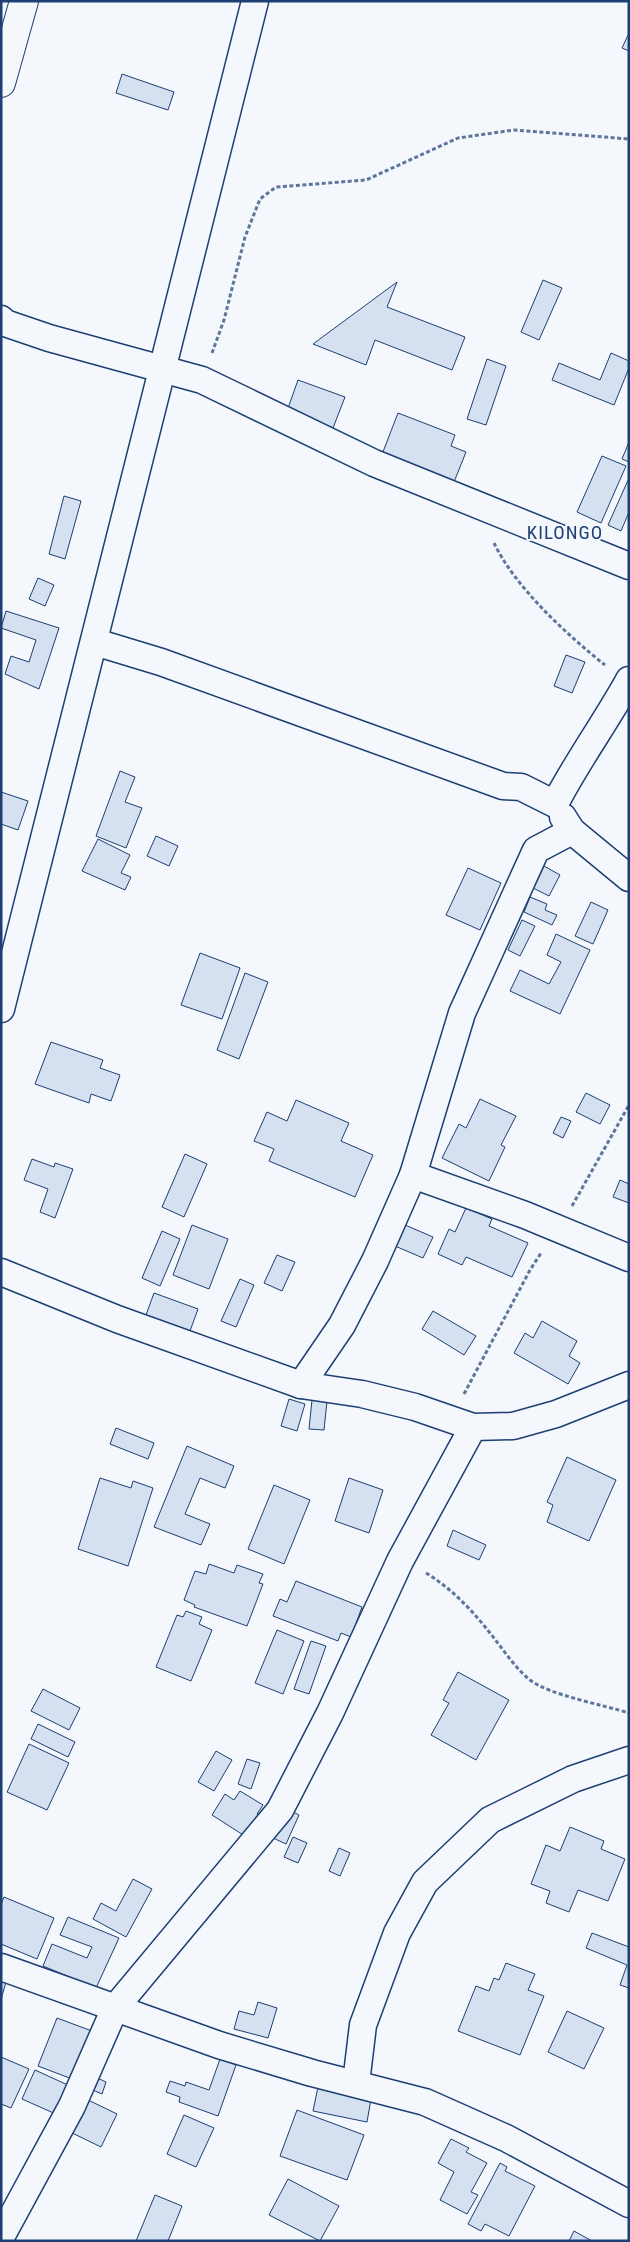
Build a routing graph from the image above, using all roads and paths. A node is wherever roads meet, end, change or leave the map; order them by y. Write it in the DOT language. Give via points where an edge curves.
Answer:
graph roads {
  1 [pos="24,1"];
  2 [pos="256,1"];
  3 [pos="1,83"];
  4 [pos="629,139"];
  5 [pos="1,319"];
  6 [pos="163,368"];
  7 [pos="202,380"];
  8 [pos="476,506"];
  9 [pos="629,566"];
  10 [pos="94,642"];
  11 [pos="628,681"];
  12 [pos="555,804"];
  13 [pos="572,831"];
  14 [pos="629,878"];
  15 [pos="1,1009"];
  16 [pos="629,1105"];
  17 [pos="413,1175"];
  18 [pos="558,1228"];
  19 [pos="629,1258"];
  20 [pos="1,1272"];
  21 [pos="301,1385"];
  22 [pos="629,1385"];
  23 [pos="462,1423"];
  24 [pos="400,1561"];
  25 [pos="629,1713"];
  26 [pos="629,1760"];
  27 [pos="1,1967"];
  28 [pos="115,2008"];
  29 [pos="356,2083"];
  30 [pos="629,2204"];
  31 [pos="1,2237"];
  1 -- 3 [label="highway"];
  2 -- 6 [label="street"];
  4 -- 7 [label="path" via="514,130 458,138 366,180 276,187 260,199 254,214 224,320"];
  5 -- 6 [label="street" via="49,338"];
  6 -- 7 [label="street"];
  6 -- 10 [label="street"];
  7 -- 8 [label="street" via="374,462"];
  8 -- 9 [label="street"];
  8 -- 11 [label="path" via="502,560 541,607 572,639"];
  10 -- 12 [label="street" via="161,662 504,786 521,787"];
  10 -- 15 [label="street"];
  11 -- 12 [label="street"];
  12 -- 13 [label="street"];
  13 -- 14 [label="street"];
  13 -- 17 [label="street" via="536,850 462,1013"];
  16 -- 18 [label="path"];
  17 -- 18 [label="street"];
  17 -- 21 [label="street" via="375,1261 342,1324"];
  18 -- 19 [label="street"];
  18 -- 23 [label="path" via="530,1270"];
  20 -- 21 [label="street" via="117,1319"];
  21 -- 23 [label="street" via="380,1398"];
  22 -- 23 [label="street" via="556,1414 513,1426"];
  23 -- 24 [label="street"];
  24 -- 25 [label="path" via="427,1573 455,1594 531,1681"];
  24 -- 28 [label="street" via="330,1713 280,1810"];
  26 -- 29 [label="street" via="573,1780 490,1820 425,1882 398,1932 363,2025"];
  27 -- 28 [label="street"];
  28 -- 29 [label="street" via="219,2045"];
  28 -- 31 [label="street" via="72,2106"];
  29 -- 30 [label="street" via="425,2102 497,2134"];
}
